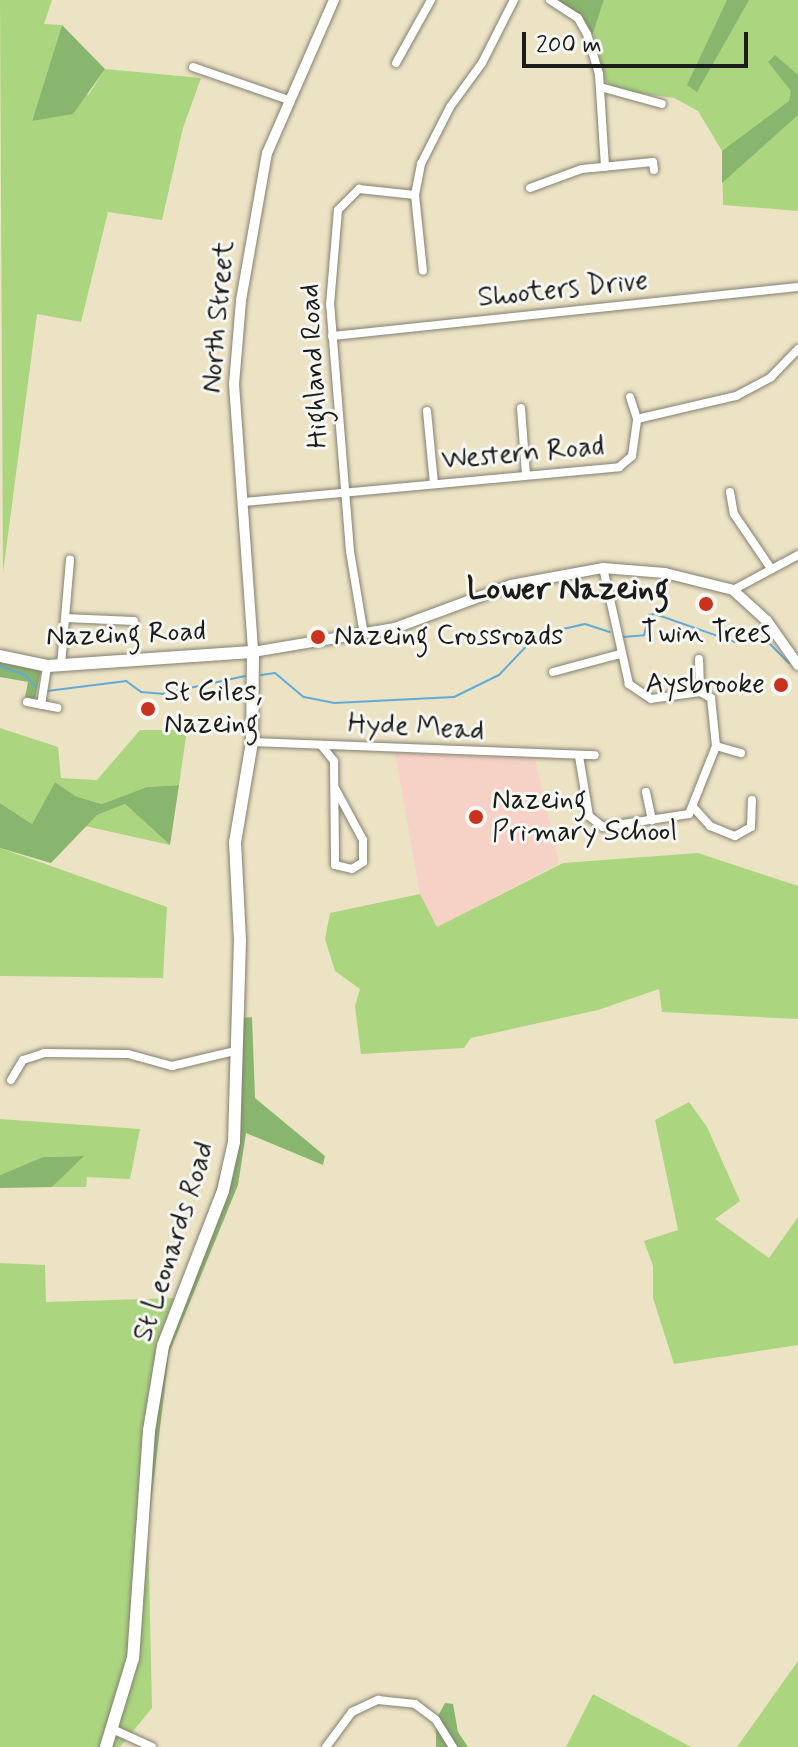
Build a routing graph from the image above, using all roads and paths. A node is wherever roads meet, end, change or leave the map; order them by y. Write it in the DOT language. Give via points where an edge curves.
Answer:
graph roads {
  1 [pos="334,0"];
  2 [pos="431,0"];
  3 [pos="514,0"];
  4 [pos="550,0"];
  5 [pos="396,63"];
  6 [pos="193,67"];
  7 [pos="600,87"];
  8 [pos="289,100"];
  9 [pos="662,104"];
  10 [pos="654,162"];
  11 [pos="605,167"];
  12 [pos="530,188"];
  13 [pos="415,195"];
  14 [pos="423,271"];
  15 [pos="798,287"];
  16 [pos="332,336"];
  17 [pos="798,349"];
  18 [pos="630,397"];
  19 [pos="521,408"];
  20 [pos="427,411"];
  21 [pos="637,419"];
  22 [pos="526,475"];
  23 [pos="434,484"];
  24 [pos="730,492"];
  25 [pos="346,493"];
  26 [pos="244,502"];
  27 [pos="798,555"];
  28 [pos="70,559"];
  29 [pos="770,567"];
  30 [pos="603,568"];
  31 [pos="733,590"];
  32 [pos="65,618"];
  33 [pos="134,621"];
  34 [pos="364,635"];
  35 [pos="253,652"];
  36 [pos="620,654"];
  37 [pos="0,656"];
  38 [pos="699,659"];
  39 [pos="798,665"];
  40 [pos="54,666"];
  41 [pos="553,672"];
  42 [pos="700,692"];
  43 [pos="27,702"];
  44 [pos="41,705"];
  45 [pos="57,708"];
  46 [pos="252,742"];
  47 [pos="321,745"];
  48 [pos="349,746"];
  49 [pos="716,746"];
  50 [pos="741,753"];
  51 [pos="595,755"];
  52 [pos="579,756"];
  53 [pos="334,761"];
  54 [pos="335,788"];
  55 [pos="646,792"];
  56 [pos="752,800"];
  57 [pos="694,808"];
  58 [pos="652,820"];
  59 [pos="235,1051"];
  60 [pos="11,1080"];
  61 [pos="110,1728"];
  62 [pos="106,1747"];
  63 [pos="152,1747"];
  64 [pos="326,1747"];
  65 [pos="453,1747"];
  1 -- 8 [label="street, North Street"];
  2 -- 5 [label="street"];
  3 -- 13 [label="street" via="421,164"];
  4 -- 7 [label="street" via="584,25"];
  6 -- 8 [label="street"];
  7 -- 9 [label="street"];
  7 -- 11 [label="street"];
  8 -- 26 [label="street, North Street" via="257,184 241,301 234,384"];
  10 -- 11 [label="street"];
  11 -- 12 [label="street" via="546,179"];
  13 -- 14 [label="street"];
  13 -- 16 [label="street, Highland Road" via="359,189 338,210"];
  15 -- 16 [label="street, Shooters Drive"];
  16 -- 25 [label="street, Highland Road"];
  17 -- 21 [label="street, Western Road" via="771,377 736,396"];
  18 -- 21 [label="street"];
  19 -- 22 [label="street"];
  20 -- 23 [label="street"];
  21 -- 22 [label="street, Western Road" via="627,463"];
  22 -- 23 [label="street, Western Road"];
  23 -- 25 [label="street, Western Road"];
  24 -- 29 [label="street" via="734,514"];
  25 -- 26 [label="street, Western Road"];
  25 -- 34 [label="street, Highland Road"];
  26 -- 35 [label="street, North Street"];
  27 -- 29 [label="street"];
  28 -- 32 [label="street"];
  29 -- 31 [label="street"];
  30 -- 31 [label="street" via="665,573"];
  30 -- 34 [label="street" via="539,577"];
  30 -- 36 [label="street"];
  31 -- 39 [label="street" via="767,621"];
  32 -- 33 [label="street"];
  32 -- 40 [label="street"];
  34 -- 35 [label="street"];
  35 -- 40 [label="main road, Nazeing Road"];
  35 -- 46 [label="main road, St Leonards Road"];
  36 -- 41 [label="street"];
  36 -- 42 [label="street" via="629,684 642,696 661,699"];
  37 -- 40 [label="main road, Nazeing Road"];
  38 -- 42 [label="street"];
  40 -- 44 [label="street"];
  42 -- 49 [label="street" via="711,698"];
  43 -- 44 [label="street"];
  44 -- 45 [label="street"];
  46 -- 47 [label="street, Hyde Mead"];
  46 -- 59 [label="main road, St Leonards Road" via="235,842 240,940"];
  47 -- 48 [label="street, Hyde Mead"];
  47 -- 53 [label="street"];
  48 -- 52 [label="street, Hyde Mead"];
  48 -- 53 [label="street"];
  49 -- 50 [label="street"];
  49 -- 57 [label="street"];
  51 -- 52 [label="street, Hyde Mead"];
  52 -- 58 [label="street" via="589,816 603,827"];
  53 -- 54 [label="street"];
  54 -- 54 [label="street" via="335,865 352,869 363,862 363,840"];
  55 -- 58 [label="street"];
  56 -- 57 [label="street" via="751,827 735,836 710,826"];
  57 -- 58 [label="street"];
  59 -- 60 [label="street" via="172,1066 128,1054 44,1053 23,1060"];
  59 -- 61 [label="main road, St Leonards Road" via="237,1119 231,1162 163,1346 149,1431 133,1658"];
  61 -- 62 [label="main road, St Leonards Road"];
  61 -- 63 [label="street"];
  64 -- 65 [label="street" via="352,1712 378,1700 415,1704 436,1720"];
}
